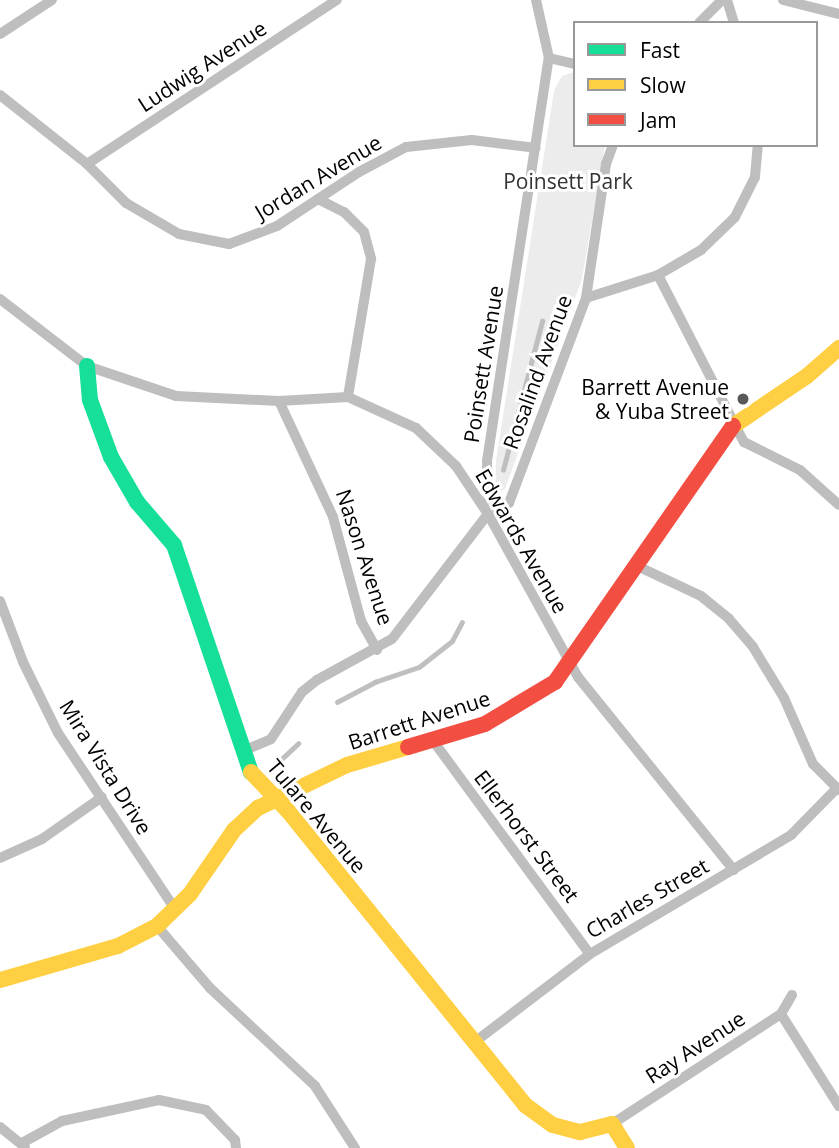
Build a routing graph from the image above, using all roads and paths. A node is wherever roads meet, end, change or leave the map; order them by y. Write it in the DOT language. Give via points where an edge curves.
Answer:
graph roads {
  1 [pos="52,0"];
  2 [pos="337,0"];
  3 [pos="536,0"];
  4 [pos="725,0"];
  5 [pos="783,0"];
  6 [pos="839,14"];
  7 [pos="701,21"];
  8 [pos="733,21"];
  9 [pos="0,34"];
  10 [pos="548,58"];
  11 [pos="573,64"];
  12 [pos="0,95"];
  13 [pos="612,147"];
  14 [pos="758,147"];
  15 [pos="536,148"];
  16 [pos="88,164"];
  17 [pos="318,199"];
  18 [pos="658,275"];
  19 [pos="586,298"];
  20 [pos="0,299"];
  21 [pos="839,348"];
  22 [pos="87,366"];
  23 [pos="348,397"];
  24 [pos="279,401"];
  25 [pos="735,423"];
  26 [pos="839,505"];
  27 [pos="488,514"];
  28 [pos="635,565"];
  29 [pos="0,601"];
  30 [pos="377,650"];
  31 [pos="570,666"];
  32 [pos="434,742"];
  33 [pos="243,751"];
  34 [pos="838,790"];
  35 [pos="102,797"];
  36 [pos="274,799"];
  37 [pos="0,858"];
  38 [pos="734,870"];
  39 [pos="175,909"];
  40 [pos="157,926"];
  41 [pos="590,954"];
  42 [pos="0,980"];
  43 [pos="792,995"];
  44 [pos="781,1014"];
  45 [pos="476,1041"];
  46 [pos="839,1107"];
  47 [pos="612,1124"];
  48 [pos="0,1127"];
  49 [pos="24,1146"];
  50 [pos="236,1148"];
  51 [pos="355,1148"];
  52 [pos="627,1148"];
  1 -- 9 [label="street"];
  2 -- 16 [label="street, Ludwig Avenue"];
  3 -- 10 [label="street, Poinsett Avenue"];
  4 -- 7 [label="street"];
  4 -- 8 [label="street"];
  5 -- 6 [label="street"];
  10 -- 11 [label="street"];
  10 -- 15 [label="street, Poinsett Avenue"];
  12 -- 16 [label="street, Jordan Avenue"];
  13 -- 19 [label="street, Rosalind Avenue"];
  14 -- 18 [label="street" via="755,177 735,217 701,250"];
  15 -- 17 [label="street, Jordan Avenue" via="472,140 406,147"];
  15 -- 27 [label="street, Poinsett Avenue" via="487,461"];
  16 -- 17 [label="street, Jordan Avenue" via="126,203 178,234 229,244 277,226"];
  17 -- 23 [label="street" via="344,212 364,232 371,259"];
  18 -- 19 [label="street"];
  18 -- 25 [label="street"];
  19 -- 27 [label="street, Rosalind Avenue" via="509,503"];
  20 -- 22 [label="street, Edwards Avenue"];
  21 -- 25 [label="street, Barrett Avenue" via="807,376"];
  22 -- 24 [label="street, Edwards Avenue" via="176,396"];
  22 -- 33 [label="street, Tulare Avenue" via="90,400 111,457 137,502 174,545"];
  23 -- 24 [label="street, Edwards Avenue"];
  23 -- 27 [label="street, Edwards Avenue" via="416,428 456,466"];
  24 -- 30 [label="street, Nason Avenue" via="334,517 353,597"];
  25 -- 26 [label="street" via="744,442 800,470"];
  25 -- 28 [label="street, Barrett Avenue"];
  27 -- 30 [label="street" via="392,639"];
  27 -- 31 [label="street, Edwards Avenue"];
  28 -- 31 [label="street, Barrett Avenue"];
  28 -- 34 [label="street" via="701,596 729,619 753,647 784,698 813,764"];
  29 -- 35 [label="street, Mira Vista Drive" via="58,733"];
  30 -- 33 [label="street" via="317,680 302,692 271,739"];
  31 -- 32 [label="street, Barrett Avenue" via="510,712"];
  31 -- 38 [label="street, Edwards Avenue"];
  32 -- 36 [label="street, Barrett Avenue" via="347,765"];
  32 -- 41 [label="street, Ellerhorst Street"];
  33 -- 36 [label="street, Tulare Avenue" via="253,777"];
  34 -- 38 [label="street, Charles Street" via="791,835"];
  35 -- 37 [label="street" via="42,839"];
  35 -- 39 [label="street, Mira Vista Drive"];
  36 -- 39 [label="street, Barrett Avenue" via="234,830"];
  36 -- 45 [label="street, Tulare Avenue"];
  38 -- 41 [label="street, Charles Street"];
  39 -- 40 [label="street, Barrett Avenue"];
  40 -- 42 [label="street, Barrett Avenue" via="118,946"];
  40 -- 51 [label="street" via="210,988 315,1086"];
  41 -- 45 [label="street, Charles Street"];
  43 -- 44 [label="street, Ray Avenue"];
  44 -- 46 [label="street"];
  44 -- 47 [label="street, Ray Avenue"];
  45 -- 47 [label="street, Tulare Avenue" via="525,1105 552,1125 580,1132"];
  47 -- 52 [label="street"];
  48 -- 49 [label="street"];
  49 -- 50 [label="street" via="62,1121 159,1100 206,1110 221,1122"];
}
